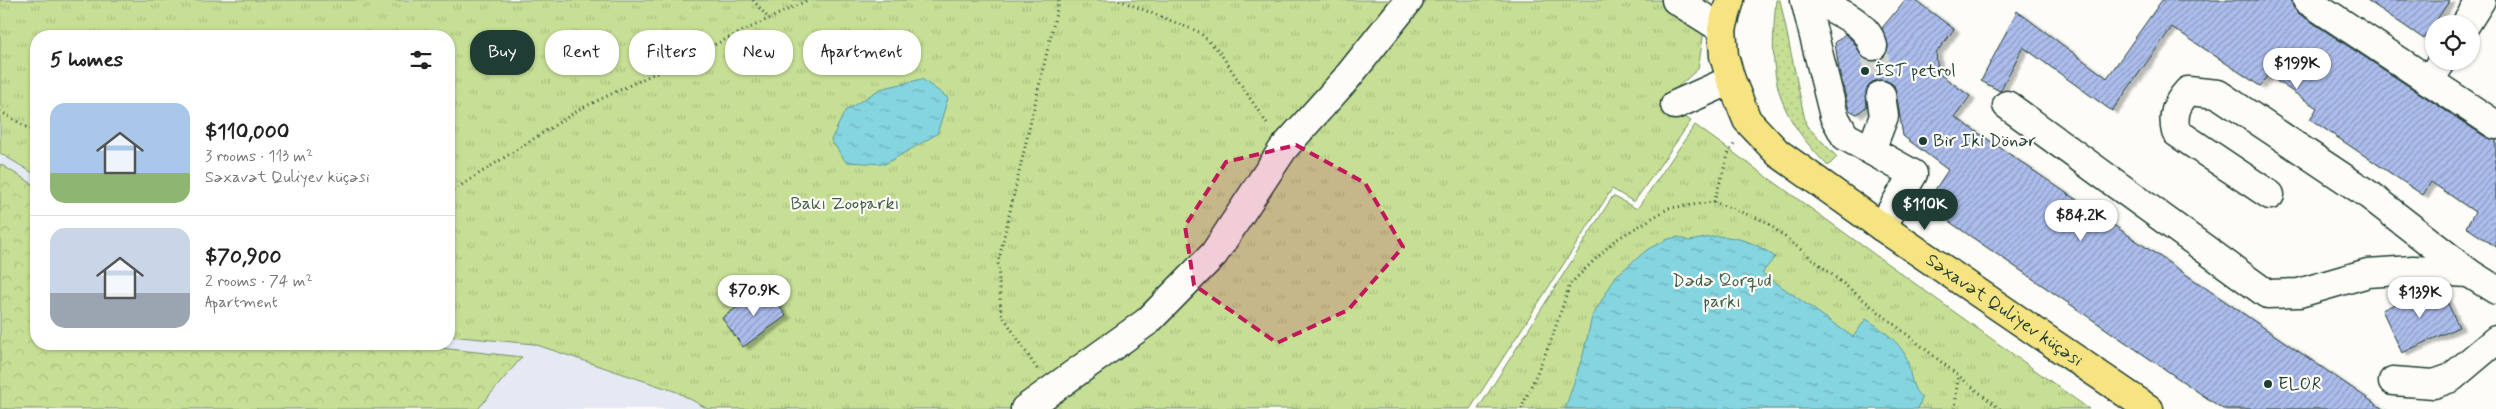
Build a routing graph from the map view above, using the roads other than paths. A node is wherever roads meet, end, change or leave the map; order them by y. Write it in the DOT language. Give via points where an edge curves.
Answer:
graph roads {
  1 [pos="1409,0"];
  2 [pos="1676,0"];
  3 [pos="1730,0"];
  4 [pos="1805,0"];
  5 [pos="1815,0"];
  6 [pos="2307,0"];
  7 [pos="2481,0"];
  8 [pos="2472,15"];
  9 [pos="1722,29"];
  10 [pos="1873,46"];
  11 [pos="2435,71"];
  12 [pos="1731,80"];
  13 [pos="1881,95"];
  14 [pos="1674,105"];
  15 [pos="2007,105"];
  16 [pos="2496,125"];
  17 [pos="1871,150"];
  18 [pos="2270,195"];
  19 [pos="1882,227"];
  20 [pos="2469,272"];
  21 [pos="2496,290"];
  22 [pos="2496,340"];
  23 [pos="2393,381"];
  24 [pos="1024,409"];
  25 [pos="2149,409"];
  1 -- 24 [label="lane" via="1346,79 1283,149 1214,254 1148,321"];
  2 -- 9 [label="lane"];
  3 -- 9 [label="main road, Səxavət Quliyev küçəsi"];
  4 -- 17 [label="lane" via="1834,116 1846,136"];
  5 -- 10 [label="lane" via="1860,26 1871,36"];
  6 -- 11 [label="lane"];
  7 -- 8 [label="lane"];
  9 -- 12 [label="main road, Səxavət Quliyev küçəsi" via="1724,56"];
  11 -- 16 [label="lane"];
  12 -- 14 [label="lane"];
  12 -- 19 [label="main road, Səxavət Quliyev küçəsi" via="1747,120 1778,152"];
  13 -- 17 [label="lane" via="1884,116"];
  15 -- 20 [label="lane" via="2267,294 2299,293 2368,273 2413,270"];
  17 -- 19 [label="lane" via="1913,174"];
  18 -- 20 [label="lane" via="2176,132 2173,119 2178,101 2188,91 2218,94 2368,195"];
  19 -- 25 [label="main road, Səxavət Quliyev küçəsi"];
  20 -- 21 [label="lane"];
  22 -- 23 [label="lane" via="2451,378 2434,384"];
}
